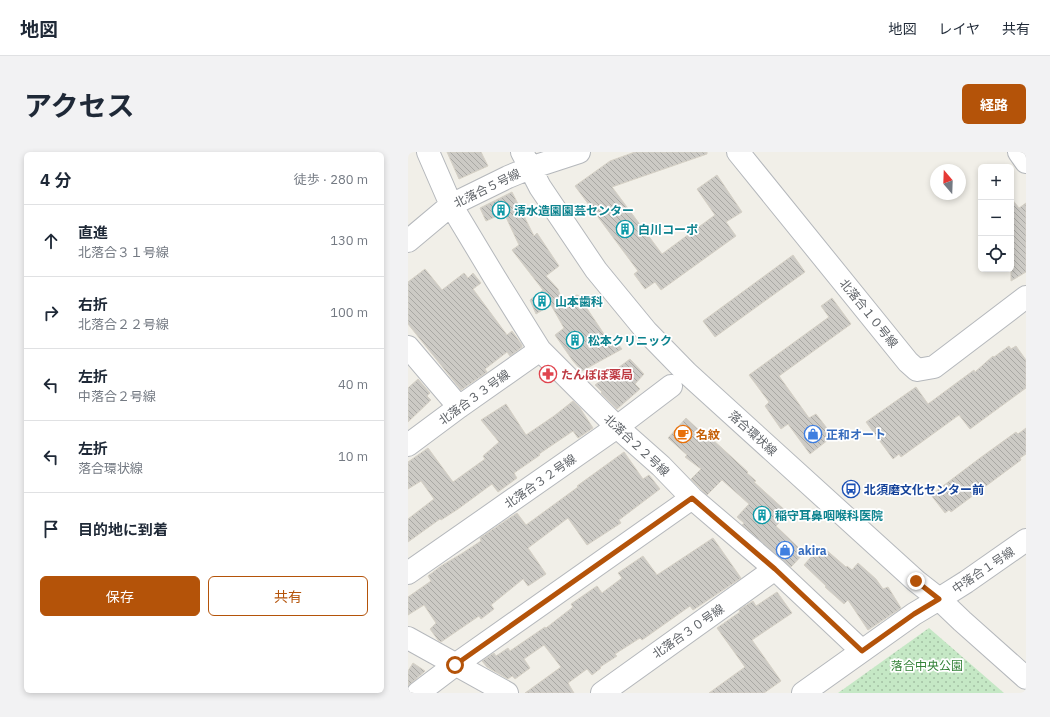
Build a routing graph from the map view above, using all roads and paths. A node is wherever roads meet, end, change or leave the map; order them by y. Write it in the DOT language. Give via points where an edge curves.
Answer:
graph roads {
  1 [pos="428,152"];
  2 [pos="579,152"];
  3 [pos="738,152"];
  4 [pos="1019,152"];
  5 [pos="526,160"];
  6 [pos="1026,162"];
  7 [pos="451,205"];
  8 [pos="408,241"];
  9 [pos="1026,297"];
  10 [pos="408,348"];
  11 [pos="540,350"];
  12 [pos="671,386"];
  13 [pos="459,407"];
  14 [pos="616,427"];
  15 [pos="408,445"];
  16 [pos="692,498"];
  17 [pos="1026,540"];
  18 [pos="775,569"];
  19 [pos="408,573"];
  20 [pos="939,599"];
  21 [pos="408,638"];
  22 [pos="862,651"];
  23 [pos="455,665"];
  24 [pos="1026,678"];
  25 [pos="418,693"];
  26 [pos="507,693"];
  27 [pos="602,693"];
  28 [pos="803,693"];
  1 -- 7 [label="street, 北落合２２号線"];
  2 -- 5 [label="street, 北落合５号線"];
  3 -- 9 [label="street, 北落合１０号線" via="917,370 934,367"];
  4 -- 6 [label="street"];
  5 -- 7 [label="street, 北落合５号線" via="508,177"];
  5 -- 20 [label="street, 落合環状線" via="540,187 596,270 647,332 693,378"];
  7 -- 8 [label="street, 北落合５号線"];
  7 -- 11 [label="street, 北落合２２号線"];
  10 -- 13 [label="street"];
  11 -- 13 [label="street, 北落合３３号線"];
  11 -- 14 [label="street, 北落合２２号線"];
  12 -- 14 [label="street, 北落合３２号線"];
  13 -- 15 [label="street, 北落合３３号線"];
  14 -- 16 [label="street, 北落合２２号線" via="661,466"];
  14 -- 19 [label="street, 北落合３２号線"];
  16 -- 18 [label="street, 北落合２２号線"];
  16 -- 23 [label="street"];
  17 -- 20 [label="street, 中落合１号線"];
  18 -- 22 [label="street, 北落合２２号線"];
  18 -- 27 [label="street, 北落合３０号線"];
  20 -- 22 [label="street, 中落合１号線"];
  20 -- 24 [label="street, 落合環状線"];
  21 -- 23 [label="street"];
  22 -- 28 [label="street, 中落合１号線"];
  23 -- 25 [label="street"];
  23 -- 26 [label="street"];
}
